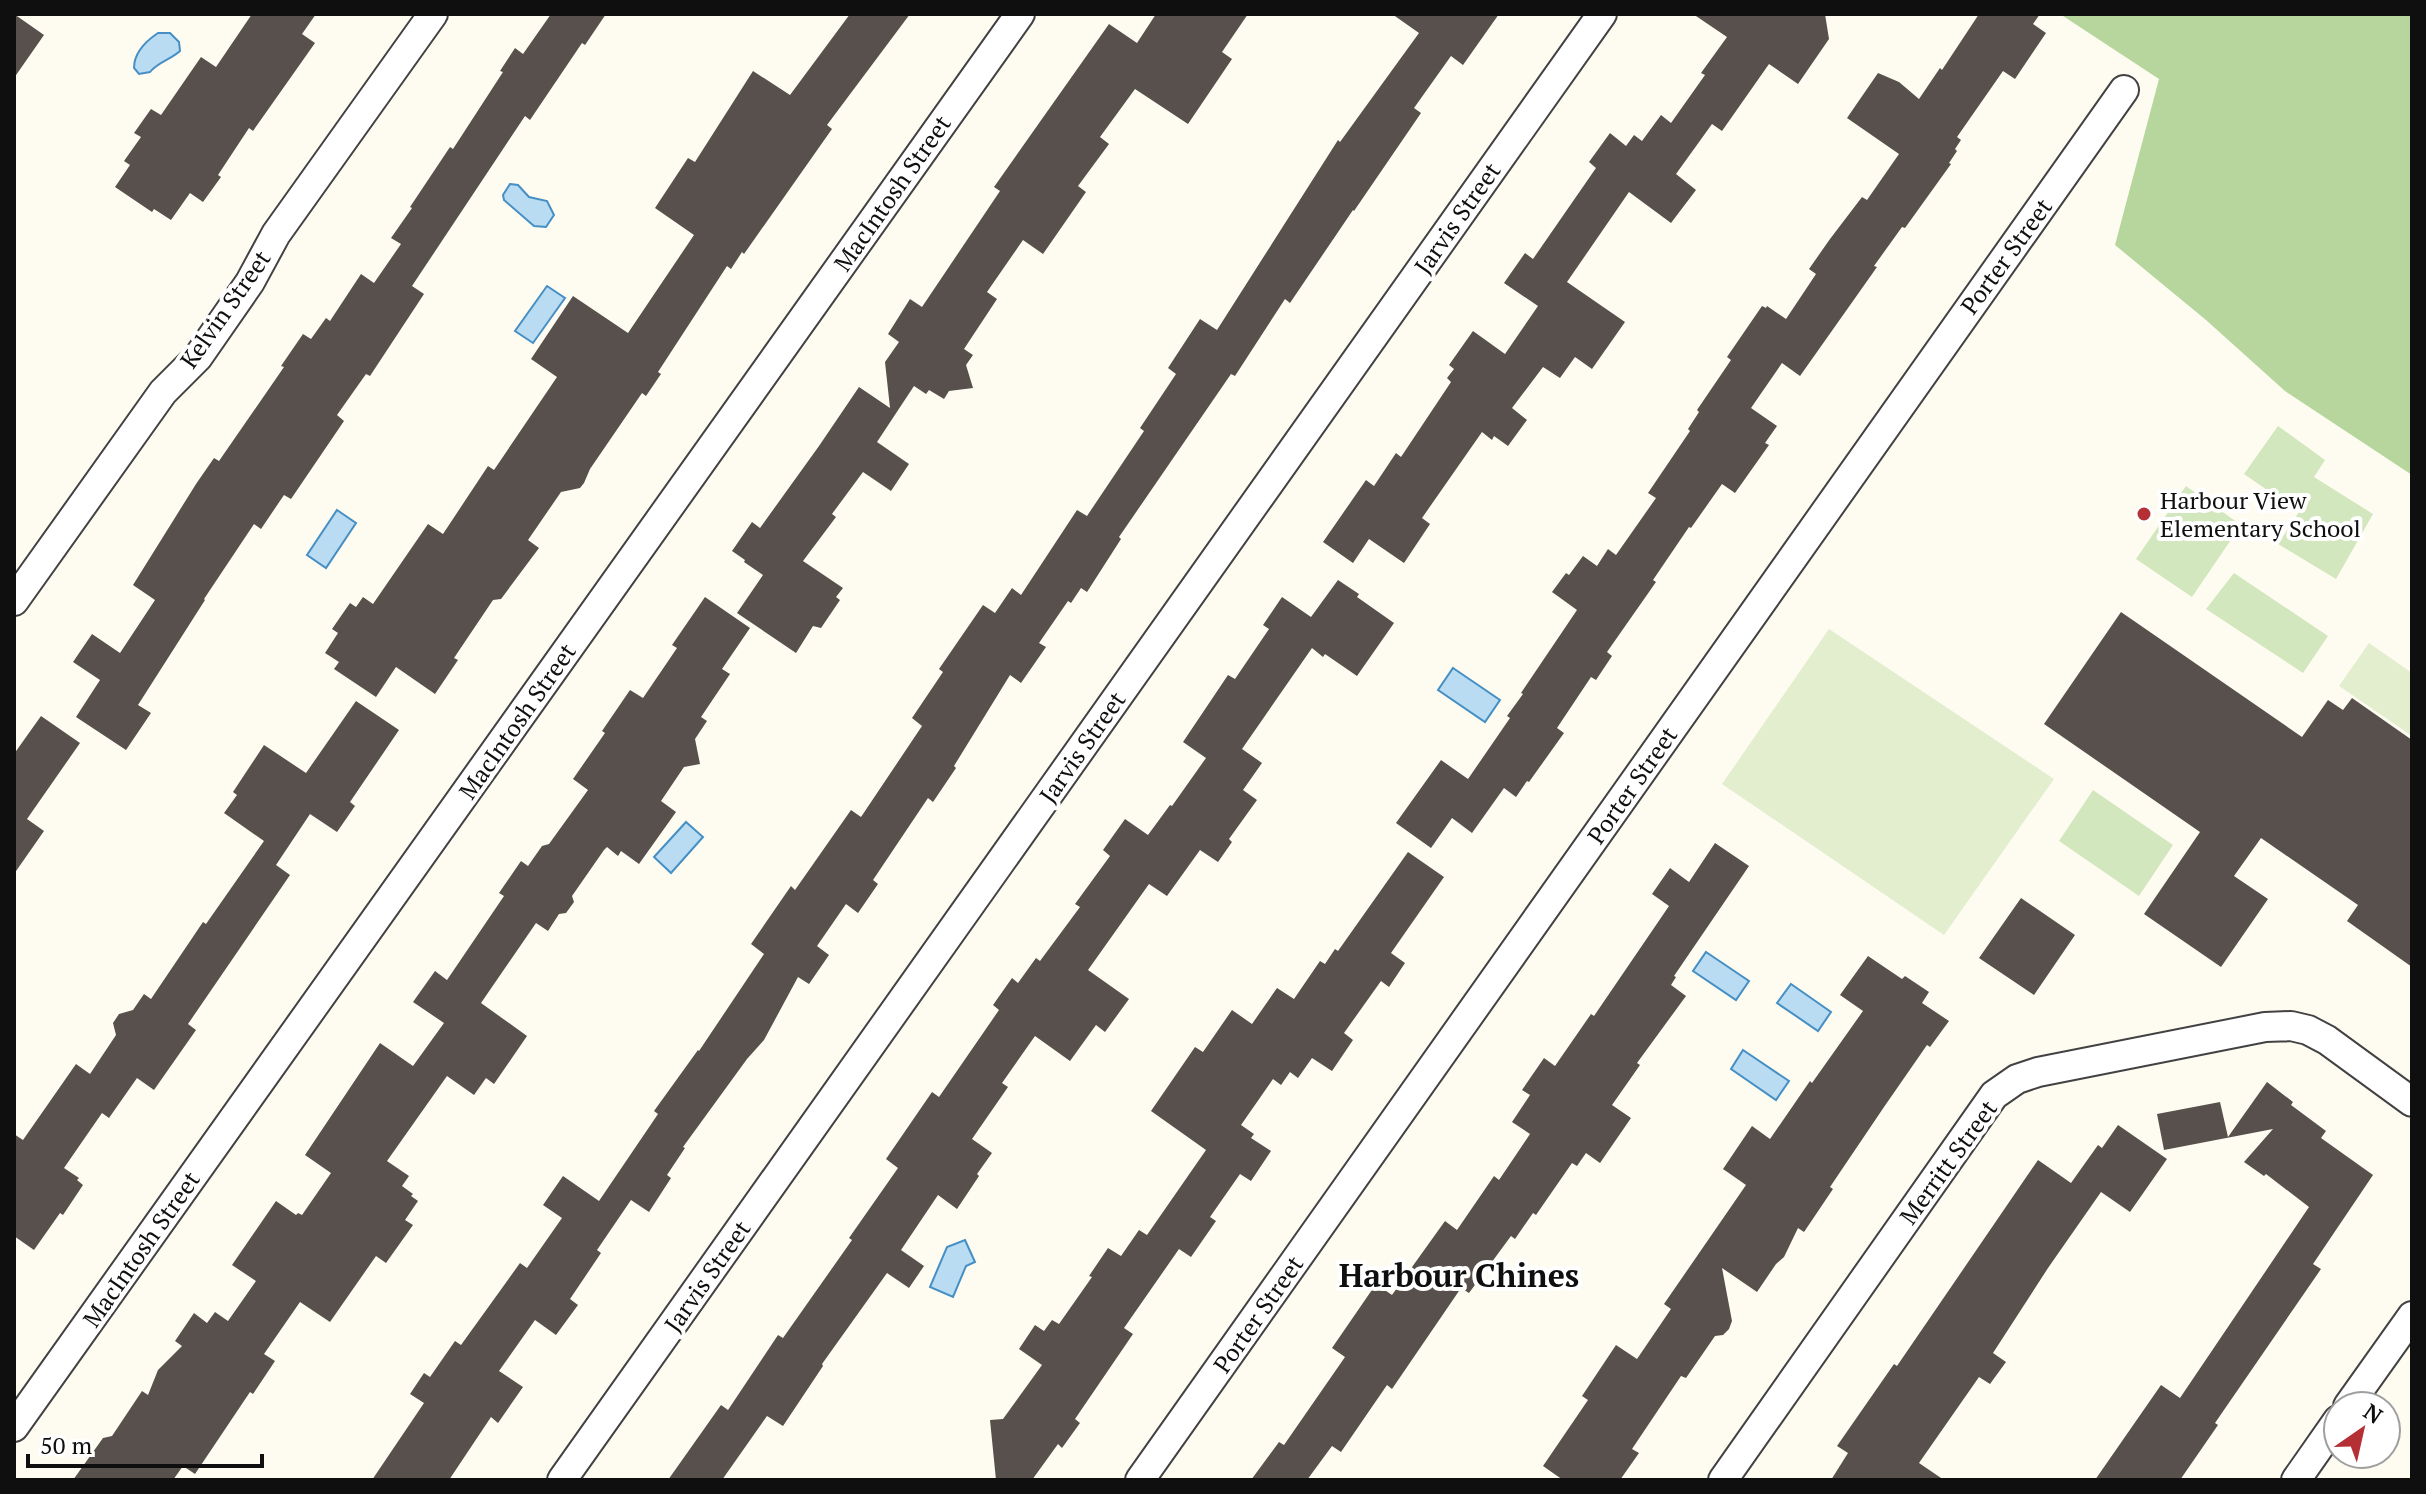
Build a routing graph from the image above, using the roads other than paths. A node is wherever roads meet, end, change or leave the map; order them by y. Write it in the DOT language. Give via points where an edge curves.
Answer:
graph roads {
  1 [pos="433,14"];
  2 [pos="1020,14"];
  3 [pos="1591,18"];
  4 [pos="2124,90"];
  5 [pos="14,601"];
  6 [pos="2412,1102"];
  7 [pos="2412,1316"];
  8 [pos="2359,1390"];
  9 [pos="14,1427"];
  10 [pos="2322,1443"];
  11 [pos="562,1480"];
  12 [pos="1140,1480"];
  13 [pos="1723,1480"];
  14 [pos="2296,1480"];
  1 -- 5 [label="street, Kelvin Street" via="276,234 198,357 163,392"];
  2 -- 9 [label="street, MacIntosh Street"];
  3 -- 11 [label="street, Jarvis Street"];
  4 -- 12 [label="street, Porter Street"];
  6 -- 13 [label="street, Merritt Street" via="2327,1040 2291,1026 2017,1079 1994,1095"];
  7 -- 8 [label="street"];
  10 -- 14 [label="street"];
}
